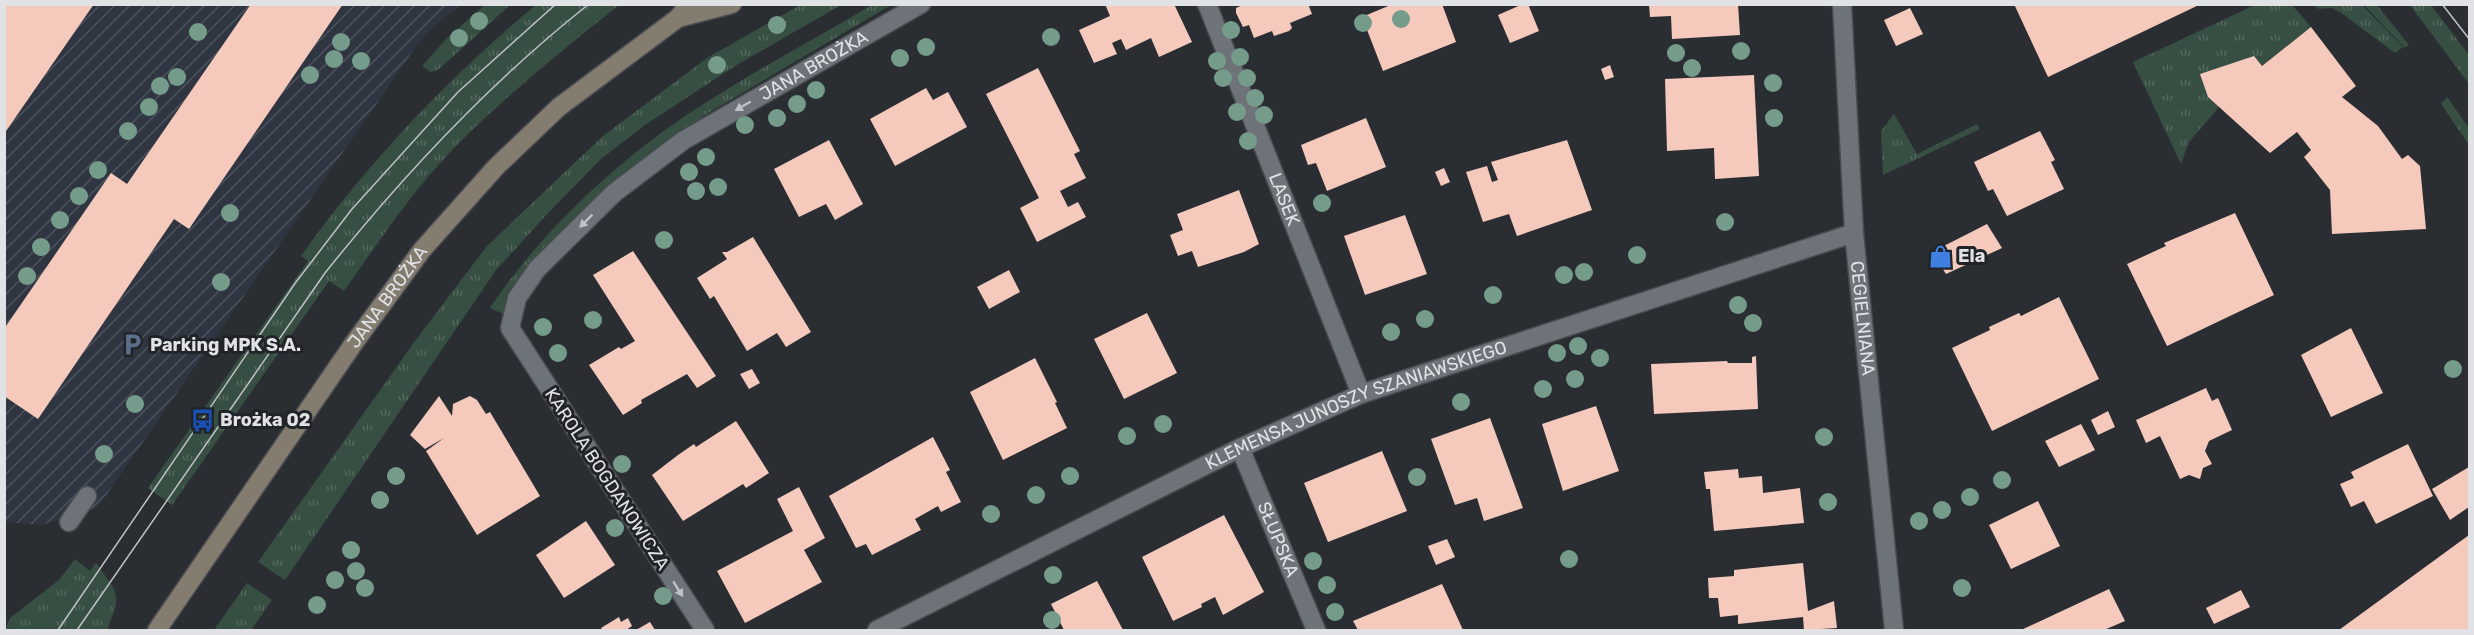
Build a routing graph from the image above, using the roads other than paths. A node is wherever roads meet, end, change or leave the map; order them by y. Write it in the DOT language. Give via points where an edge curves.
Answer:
graph roads {
  1 [pos="732,4"];
  2 [pos="921,4"];
  3 [pos="1207,4"];
  4 [pos="1842,4"];
  5 [pos="683,11"];
  6 [pos="1854,232"];
  7 [pos="510,328"];
  8 [pos="1361,394"];
  9 [pos="1240,448"];
  10 [pos="87,496"];
  11 [pos="69,522"];
  12 [pos="157,630"];
  13 [pos="705,630"];
  14 [pos="877,630"];
  15 [pos="1316,630"];
  16 [pos="1894,630"];
  1 -- 5 [label="main road, JANA BROŻKA"];
  2 -- 7 [label="street, JANA BROŻKA, one-way" via="684,140 614,193 537,269 518,298"];
  3 -- 8 [label="street, LASEK"];
  4 -- 6 [label="street, CEGIELNIANA"];
  5 -- 12 [label="main road, JANA BROŻKA" via="559,107 496,167 422,250"];
  6 -- 8 [label="street, KLEMENSA JUNOSZY SZANIAWSKIEGO"];
  6 -- 16 [label="street, CEGIELNIANA"];
  7 -- 13 [label="street, KAROLA BOGDANOWICZA, one-way"];
  8 -- 9 [label="street, KLEMENSA JUNOSZY SZANIAWSKIEGO"];
  9 -- 14 [label="street, KLEMENSA JUNOSZY SZANIAWSKIEGO"];
  9 -- 15 [label="street, SŁUPSKA"];
  10 -- 11 [label="street"];
}
